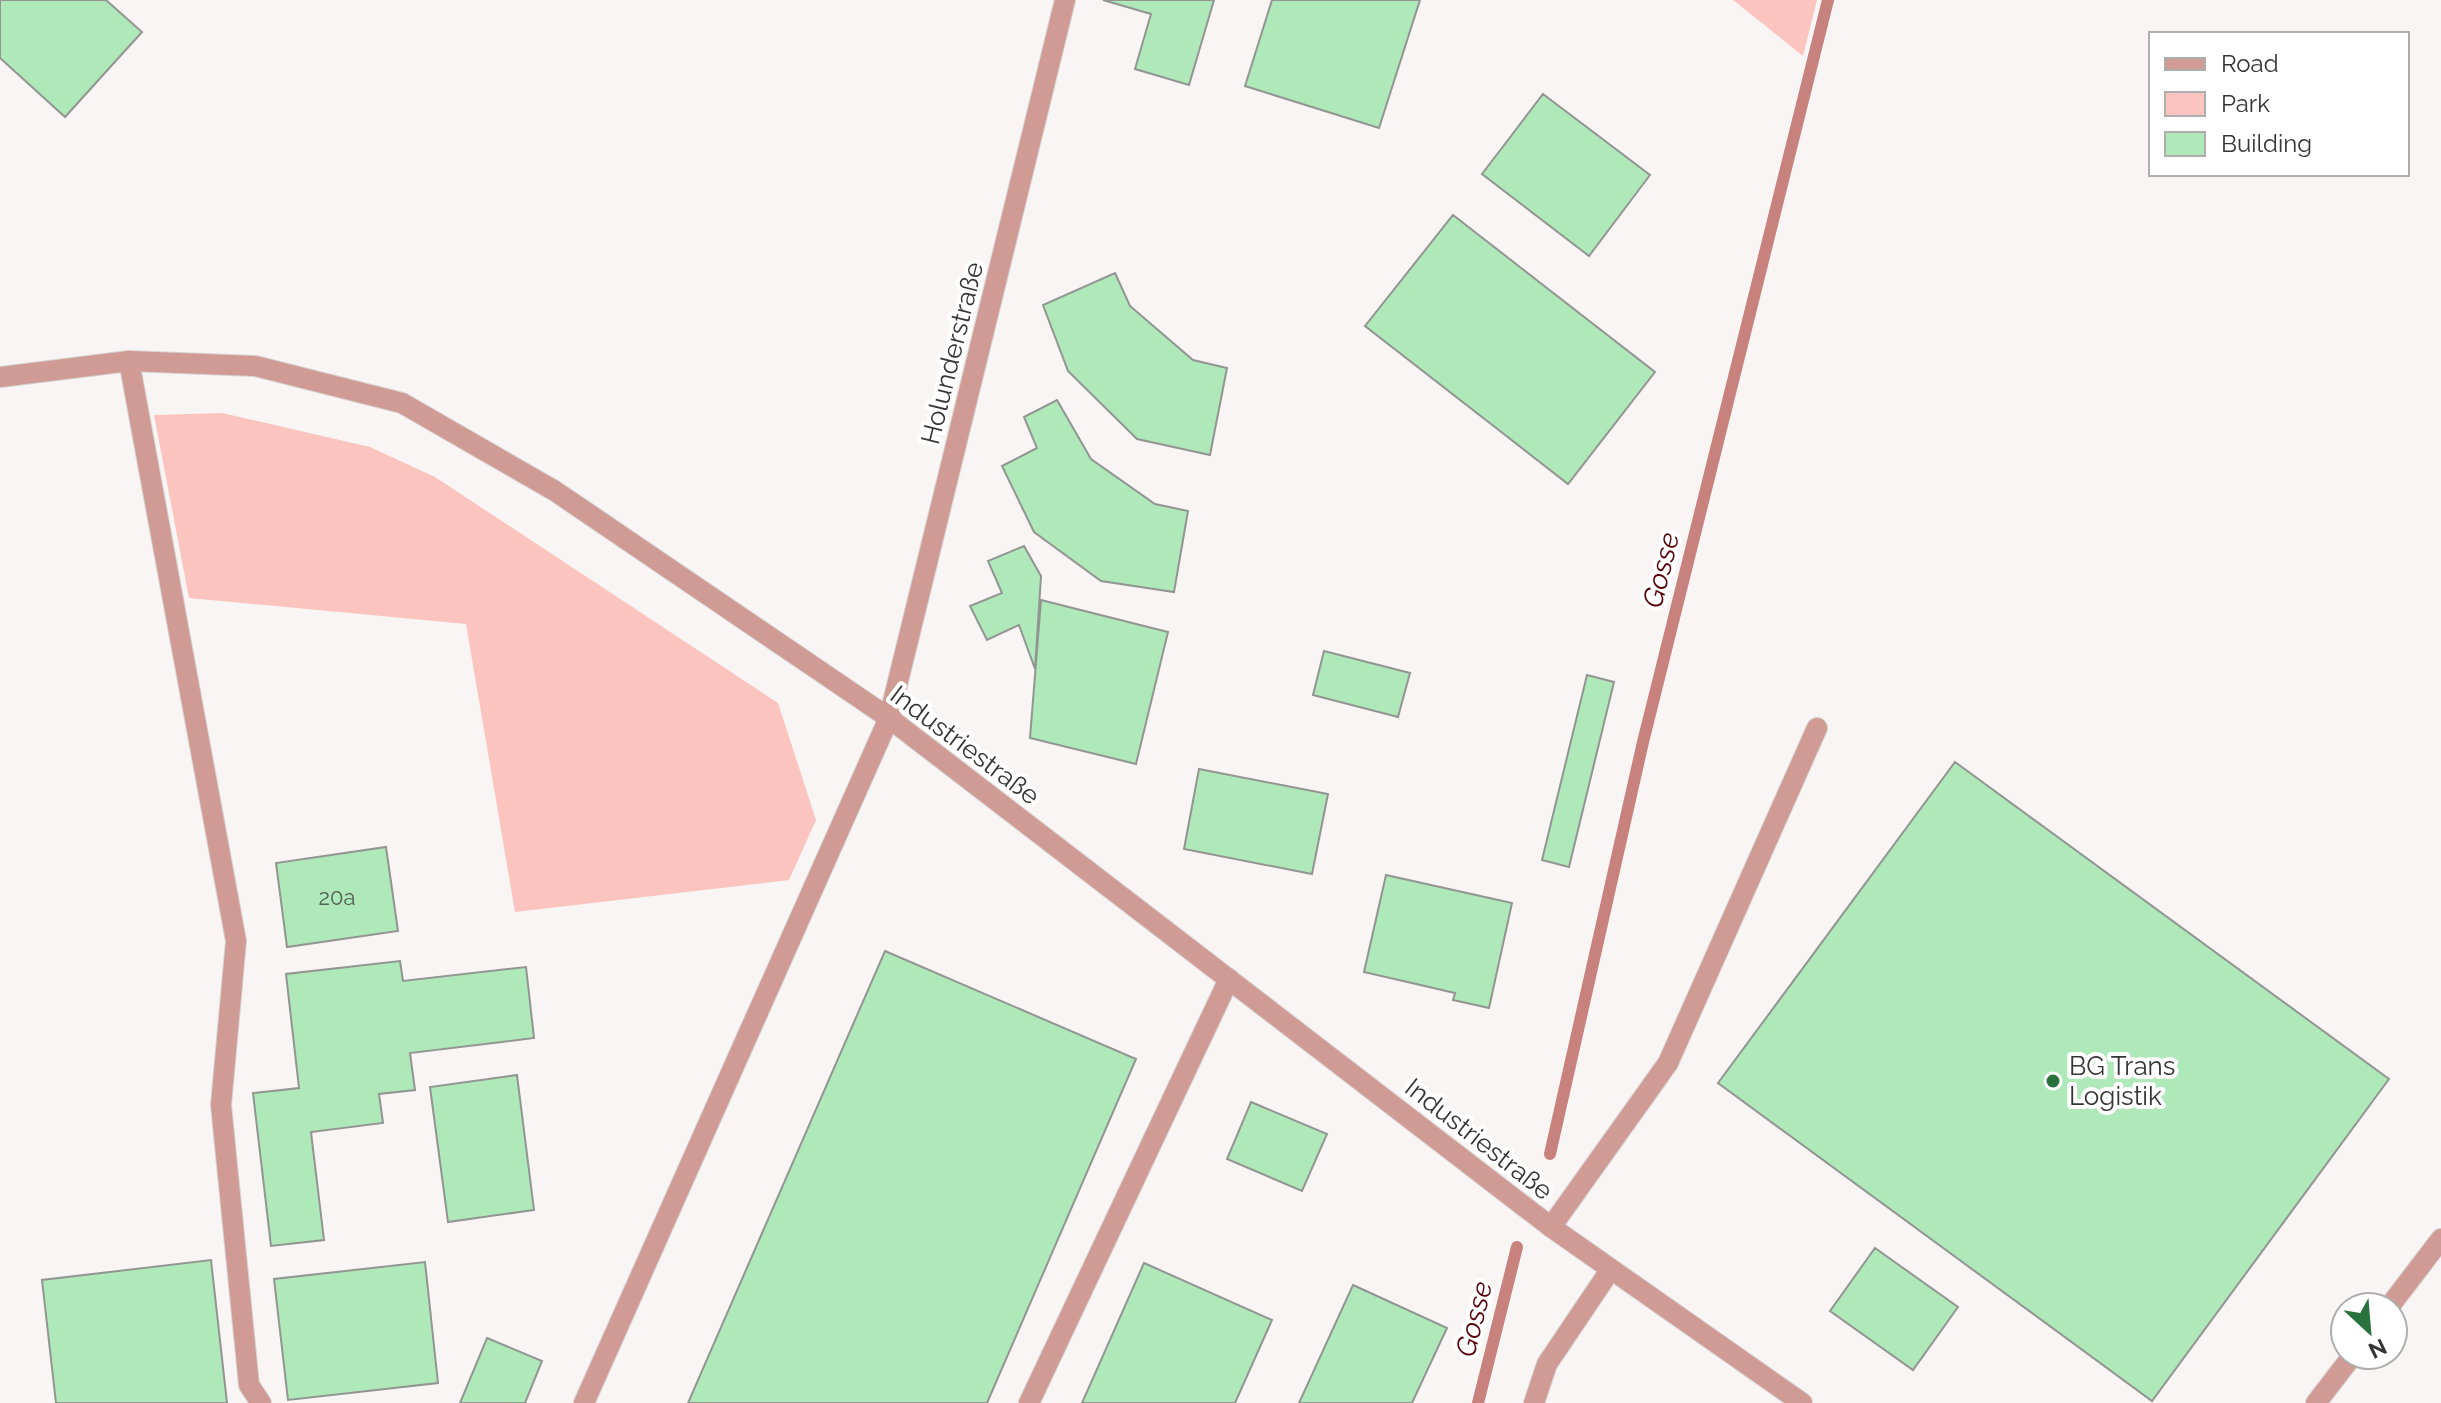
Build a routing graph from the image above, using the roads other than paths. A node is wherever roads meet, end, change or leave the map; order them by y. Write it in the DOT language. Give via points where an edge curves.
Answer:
graph roads {
  1 [pos="1065,0"];
  2 [pos="129,361"];
  3 [pos="0,377"];
  4 [pos="889,718"];
  5 [pos="1817,728"];
  6 [pos="1229,979"];
  7 [pos="1551,1227"];
  8 [pos="2441,1239"];
  9 [pos="1611,1269"];
  10 [pos="2401,1291"];
  11 [pos="2341,1371"];
  12 [pos="261,1403"];
  13 [pos="584,1403"];
  14 [pos="1029,1403"];
  15 [pos="1534,1403"];
  16 [pos="1802,1403"];
  17 [pos="2316,1403"];
  1 -- 4 [label="street, Holunderstraße"];
  2 -- 3 [label="street, Industriestraße"];
  2 -- 4 [label="street, Industriestraße" via="255,366 402,403 555,491"];
  2 -- 12 [label="street" via="236,941 221,1105 249,1385"];
  4 -- 6 [label="street, Industriestraße"];
  4 -- 13 [label="street, Holunderstraße"];
  5 -- 7 [label="street" via="1668,1063"];
  6 -- 7 [label="street, Industriestraße"];
  6 -- 14 [label="street"];
  7 -- 9 [label="street, Industriestraße"];
  8 -- 10 [label="street"];
  9 -- 15 [label="street" via="1547,1364"];
  9 -- 16 [label="street, Industriestraße"];
  11 -- 17 [label="street"];
}
